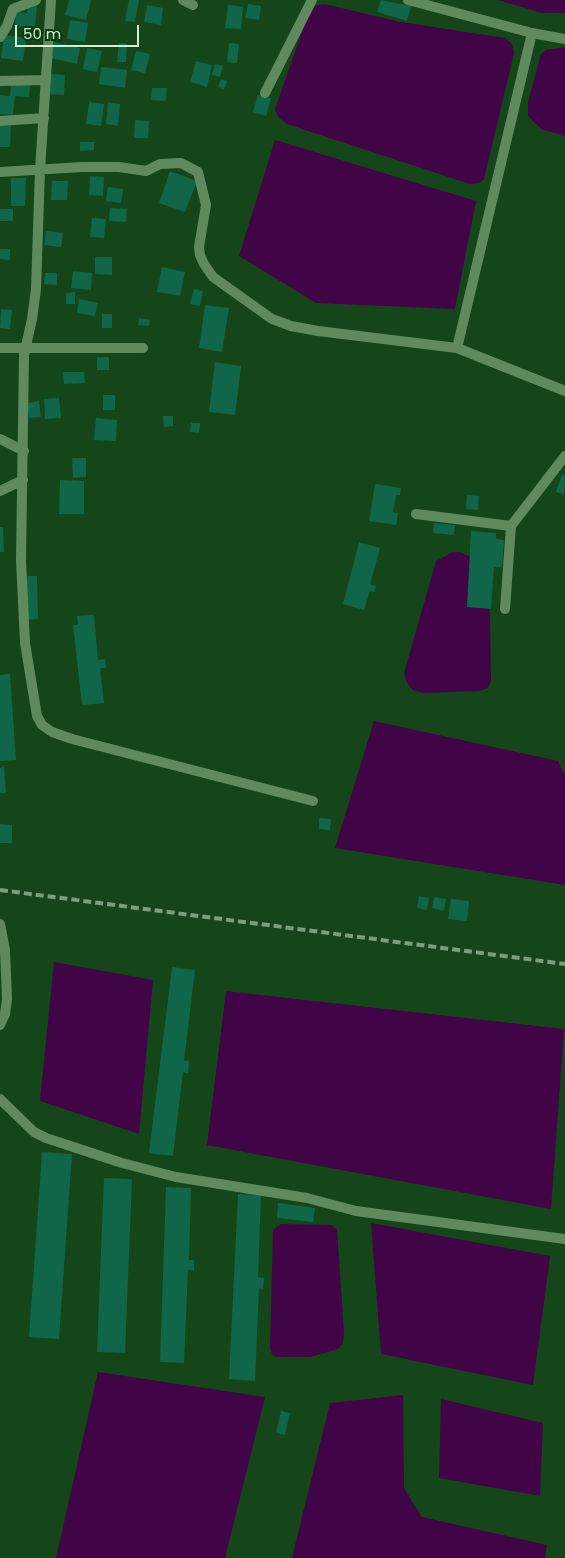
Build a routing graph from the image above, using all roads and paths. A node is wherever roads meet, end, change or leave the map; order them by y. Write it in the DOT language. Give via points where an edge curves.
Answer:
graph roads {
  1 [pos="36,0"];
  2 [pos="51,0"];
  3 [pos="182,0"];
  4 [pos="312,0"];
  5 [pos="408,0"];
  6 [pos="193,5"];
  7 [pos="532,33"];
  8 [pos="0,37"];
  9 [pos="565,39"];
  10 [pos="46,80"];
  11 [pos="0,81"];
  12 [pos="264,93"];
  13 [pos="44,118"];
  14 [pos="0,120"];
  15 [pos="40,170"];
  16 [pos="0,172"];
  17 [pos="0,348"];
  18 [pos="25,348"];
  19 [pos="143,348"];
  20 [pos="457,348"];
  21 [pos="565,391"];
  22 [pos="0,439"];
  23 [pos="24,451"];
  24 [pos="565,456"];
  25 [pos="23,480"];
  26 [pos="0,491"];
  27 [pos="416,514"];
  28 [pos="511,526"];
  29 [pos="505,609"];
  30 [pos="313,801"];
  31 [pos="0,924"];
  32 [pos="0,1026"];
  33 [pos="0,1099"];
  34 [pos="565,1239"];
  1 -- 8 [label="street" via="13,9"];
  2 -- 10 [label="street"];
  3 -- 6 [label="street"];
  4 -- 12 [label="street"];
  5 -- 7 [label="street"];
  7 -- 9 [label="street"];
  7 -- 20 [label="street"];
  10 -- 11 [label="street"];
  10 -- 13 [label="street"];
  13 -- 14 [label="street"];
  13 -- 15 [label="street"];
  15 -- 16 [label="street"];
  15 -- 18 [label="street" via="36,289"];
  15 -- 20 [label="street" via="119,167 146,171 160,164 182,163 198,172 206,205 199,247 204,264 213,277 272,319 309,329"];
  17 -- 18 [label="street"];
  18 -- 19 [label="street"];
  18 -- 23 [label="street"];
  20 -- 21 [label="street"];
  22 -- 23 [label="street"];
  23 -- 25 [label="street"];
  24 -- 28 [label="street"];
  25 -- 26 [label="street"];
  25 -- 30 [label="street" via="21,560 25,643 37,716 42,725 72,739"];
  27 -- 28 [label="street"];
  28 -- 29 [label="street"];
  31 -- 32 [label="street" via="6,950 7,999"];
  33 -- 34 [label="street" via="34,1132 122,1164 176,1177 307,1198 356,1211"];
}
